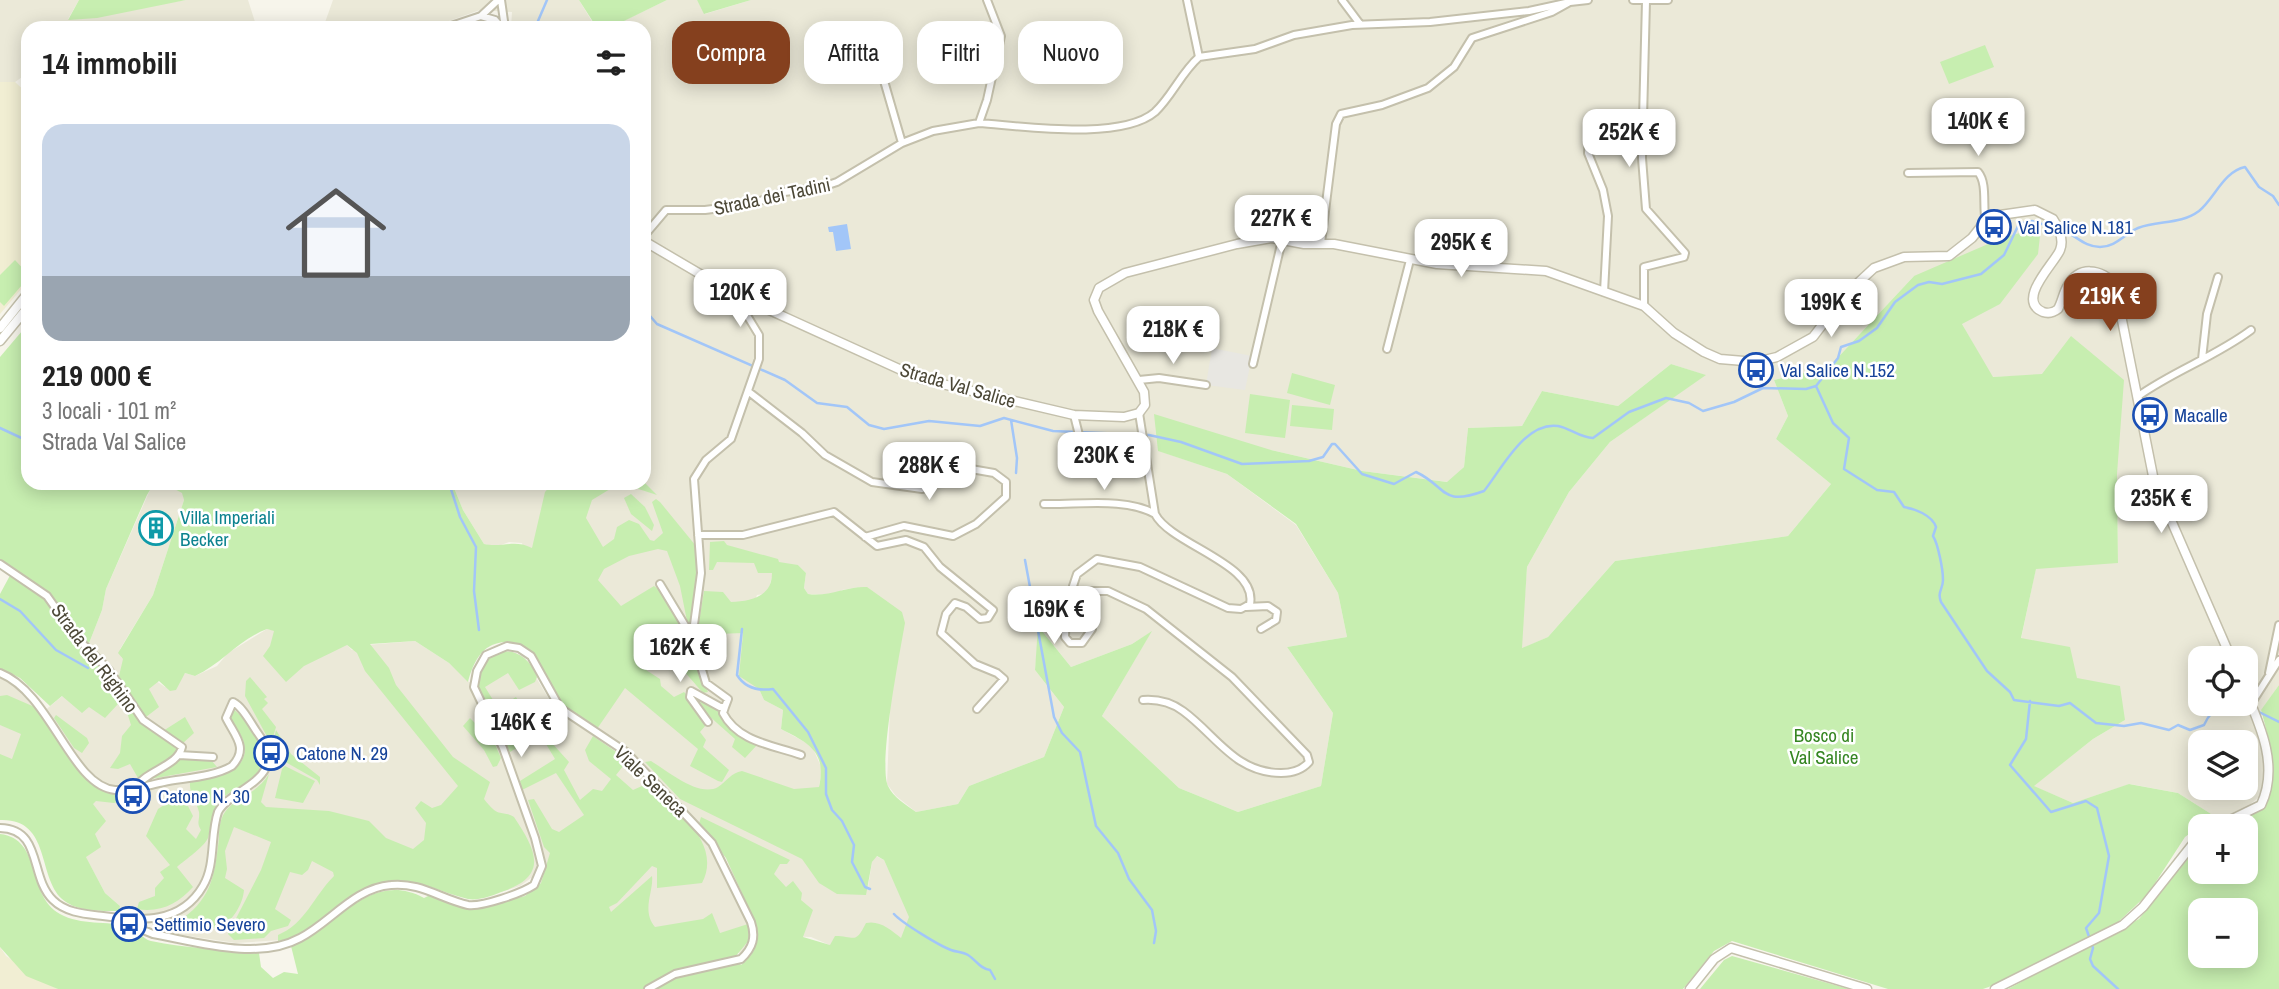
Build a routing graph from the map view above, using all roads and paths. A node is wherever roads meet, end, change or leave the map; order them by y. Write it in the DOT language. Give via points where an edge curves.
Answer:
graph roads {
  1 [pos="500,0"];
  2 [pos="987,0"];
  3 [pos="1187,0"];
  4 [pos="1342,0"];
  5 [pos="1588,0"];
  6 [pos="1633,0"];
  7 [pos="1668,0"];
  8 [pos="1646,1"];
  9 [pos="1570,2"];
  10 [pos="481,16"];
  11 [pos="466,21"];
  12 [pos="496,21"];
  13 [pos="502,21"];
  14 [pos="1360,24"];
  15 [pos="1199,57"];
  16 [pos="885,84"];
  17 [pos="1590,121"];
  18 [pos="979,123"];
  19 [pos="902,143"];
  20 [pos="1908,173"];
  21 [pos="1986,223"];
  22 [pos="651,230"];
  23 [pos="1282,240"];
  24 [pos="651,243"];
  25 [pos="1321,243"];
  26 [pos="1410,260"];
  27 [pos="2218,277"];
  28 [pos="1604,292"];
  29 [pos="734,294"];
  30 [pos="21,302"];
  31 [pos="1644,306"];
  32 [pos="21,313"];
  33 [pos="2,328"];
  34 [pos="2251,330"];
  35 [pos="0,341"];
  36 [pos="1387,349"];
  37 [pos="2202,359"];
  38 [pos="1253,364"];
  39 [pos="1139,380"];
  40 [pos="1206,385"];
  41 [pos="749,392"];
  42 [pos="2137,397"];
  43 [pos="1139,413"];
  44 [pos="1074,415"];
  45 [pos="1080,440"];
  46 [pos="1044,504"];
  47 [pos="1155,514"];
  48 [pos="698,535"];
  49 [pos="865,537"];
  50 [pos="0,564"];
  51 [pos="660,584"];
  52 [pos="1076,592"];
  53 [pos="1246,607"];
  54 [pos="2279,625"];
  55 [pos="1092,629"];
  56 [pos="1261,629"];
  57 [pos="691,633"];
  58 [pos="2226,646"];
  59 [pos="2279,660"];
  60 [pos="0,673"];
  61 [pos="2269,675"];
  62 [pos="2258,693"];
  63 [pos="1143,700"];
  64 [pos="725,707"];
  65 [pos="977,709"];
  66 [pos="2256,716"];
  67 [pos="708,722"];
  68 [pos="179,755"];
  69 [pos="802,755"];
  70 [pos="213,757"];
  71 [pos="136,787"];
  72 [pos="2247,814"];
  73 [pos="0,828"];
  74 [pos="2188,850"];
  75 [pos="141,920"];
  76 [pos="648,989"];
  77 [pos="1690,989"];
  78 [pos="1867,989"];
  79 [pos="1995,989"];
  1 -- 10 [label="street"];
  1 -- 13 [label="street"];
  2 -- 18 [label="street" via="1001,36"];
  3 -- 15 [label="street"];
  4 -- 14 [label="street"];
  5 -- 9 [label="street"];
  6 -- 8 [label="street"];
  7 -- 8 [label="street"];
  8 -- 31 [label="street" via="1642,158 1646,209 1685,253 1644,267"];
  9 -- 14 [label="street" via="1430,22"];
  9 -- 25 [label="street" via="1472,38 1454,67 1428,88 1341,114"];
  10 -- 11 [label="street"];
  10 -- 12 [label="street"];
  14 -- 15 [label="street"];
  15 -- 18 [label="street, Strada dei Tadini" via="1156,111 1139,121 1089,128"];
  16 -- 19 [label="street"];
  17 -- 28 [label="street" via="1588,153 1608,216"];
  18 -- 19 [label="street, Strada dei Tadini" via="933,131"];
  19 -- 22 [label="street, Strada dei Tadini" via="837,182 784,192 752,204 666,211"];
  20 -- 21 [label="street" via="1978,172 1983,180"];
  21 -- 31 [label="street" via="1949,256 1904,257 1874,268 1846,294 1813,337 1765,361 1740,363 1704,352"];
  21 -- 42 [label="street" via="2000,215 2035,211 2047,215 2059,228 2060,251 2038,281 2035,303 2041,311 2054,312 2066,287 2080,273 2095,271 2109,278 2119,296"];
  23 -- 25 [label="street"];
  23 -- 38 [label="street"];
  23 -- 39 [label="street" via="1262,238 1177,259 1125,273 1099,288 1094,300 1098,311"];
  24 -- 29 [label="street, Strada Val Salice"];
  25 -- 26 [label="street"];
  26 -- 28 [label="street" via="1530,268"];
  26 -- 36 [label="street"];
  27 -- 37 [label="street" via="2207,314"];
  28 -- 31 [label="street"];
  29 -- 41 [label="street" via="759,335"];
  29 -- 44 [label="street, Strada Val Salice" via="921,379"];
  30 -- 33 [label="street"];
  32 -- 33 [label="street"];
  33 -- 35 [label="street"];
  34 -- 37 [label="street"];
  37 -- 42 [label="street"];
  39 -- 40 [label="street"];
  39 -- 43 [label="street" via="1145,405"];
  41 -- 48 [label="street" via="731,439 706,460 694,479"];
  41 -- 49 [label="street" via="825,455 872,482 922,489 971,469 1000,476 1008,486 999,506 964,532 943,535 904,526"];
  42 -- 58 [label="street" via="2154,481"];
  43 -- 44 [label="street, Strada Val Salice" via="1124,417"];
  43 -- 47 [label="street"];
  44 -- 45 [label="street"];
  46 -- 47 [label="street" via="1121,505"];
  47 -- 53 [label="street" via="1172,535 1226,564 1249,593"];
  48 -- 49 [label="street" via="743,535 834,512"];
  48 -- 57 [label="street" via="701,573"];
  49 -- 65 [label="street" via="877,546 906,541 924,547 949,576 993,610 988,618 980,619 955,603 946,614 941,634 975,664 1004,680"];
  50 -- 68 [label="street, Strada del Righino" via="54,602 76,638 109,670 143,720 182,747"];
  51 -- 57 [label="street"];
  52 -- 53 [label="street" via="1077,574 1097,559 1161,575 1228,608"];
  52 -- 55 [label="street" via="1066,611 1065,637 1070,643 1082,643"];
  52 -- 63 [label="street" via="1108,591 1146,609 1232,677 1307,754 1309,762 1287,773 1255,769 1237,761 1183,711 1154,699"];
  53 -- 56 [label="street" via="1268,606 1277,612 1276,620"];
  54 -- 61 [label="street"];
  57 -- 64 [label="street" via="706,683 727,697"];
  59 -- 61 [label="street"];
  60 -- 71 [label="street" via="34,696 69,751 98,783 114,789"];
  61 -- 62 [label="street"];
  64 -- 67 [label="street" via="691,691"];
  64 -- 69 [label="street" via="723,713 730,724 746,736"];
  66 -- 72 [label="street" via="2271,775 2261,805"];
  68 -- 70 [label="street"];
  68 -- 71 [label="street"];
  71 -- 75 [label="street" via="232,766 241,746 226,718 233,702 265,743 261,776 223,803 218,812 208,876 200,891 174,913"];
  73 -- 75 [label="street" via="15,831 30,842 46,891 63,907 89,915"];
  74 -- 79 [label="street" via="2143,908 2123,925"];
  75 -- 76 [label="street, Viale Seneca" via="143,930 153,934 242,948 271,946 300,938 355,898 387,885 424,888 470,905 534,885 542,866 536,838 503,748 474,687 486,655 507,646 531,656 561,708 626,752 712,843 751,922 752,944 741,959 675,974"];
  77 -- 78 [label="street" via="1720,953 1731,948"];
}
